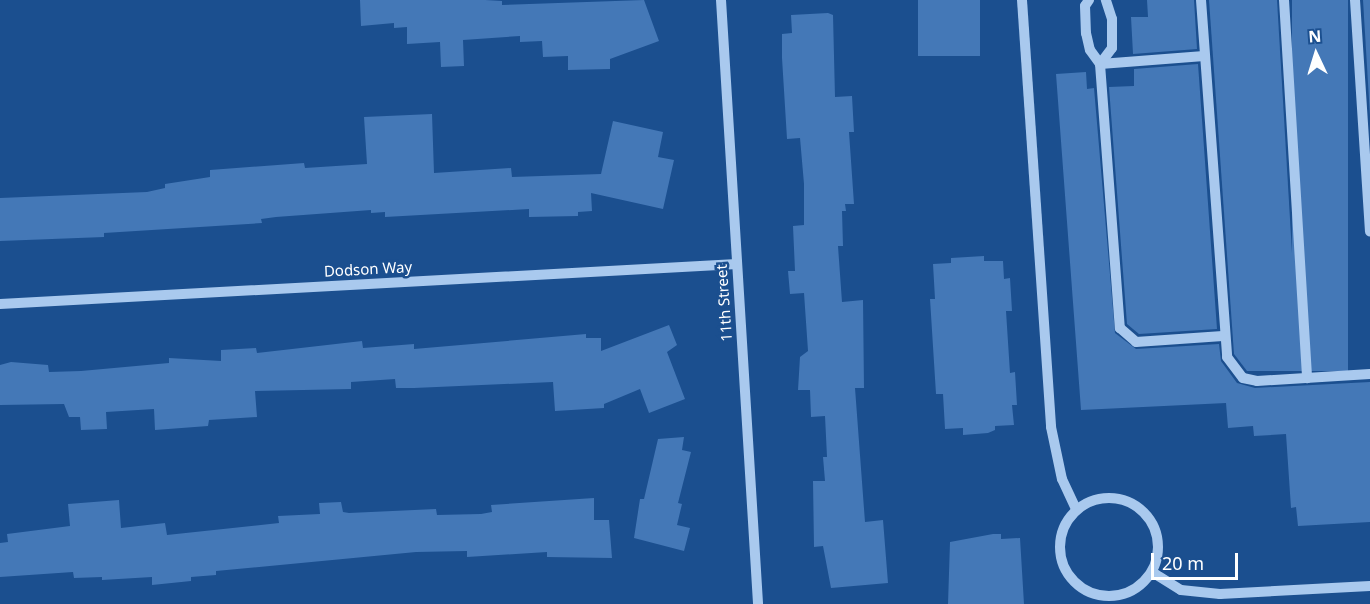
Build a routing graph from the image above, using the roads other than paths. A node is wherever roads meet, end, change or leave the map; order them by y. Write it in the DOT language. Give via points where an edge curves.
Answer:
graph roads {
  1 [pos="721,0"];
  2 [pos="1022,0"];
  3 [pos="1089,0"];
  4 [pos="1106,0"];
  5 [pos="1201,0"];
  6 [pos="1284,0"];
  7 [pos="1355,0"];
  8 [pos="1204,56"];
  9 [pos="1100,64"];
  10 [pos="1370,232"];
  11 [pos="737,264"];
  12 [pos="0,304"];
  13 [pos="1223,336"];
  14 [pos="1370,374"];
  15 [pos="1307,378"];
  16 [pos="1076,509"];
  17 [pos="1152,572"];
  18 [pos="1370,586"];
  19 [pos="758,604"];
  1 -- 11 [label="street, 11th Street"];
  2 -- 16 [label="street" via="1051,427 1062,479"];
  3 -- 9 [label="street" via="1085,6 1086,33 1090,50"];
  4 -- 9 [label="street" via="1112,19 1112,48"];
  5 -- 8 [label="street"];
  6 -- 15 [label="street"];
  7 -- 10 [label="street"];
  8 -- 9 [label="street"];
  8 -- 13 [label="street"];
  9 -- 13 [label="street" via="1120,328 1136,342"];
  11 -- 12 [label="street, Dodson Way"];
  11 -- 19 [label="street, 11th Street"];
  13 -- 15 [label="street" via="1227,357 1244,378"];
  14 -- 15 [label="street"];
  16 -- 17 [label="street" via="1104,497 1134,504 1146,514 1156,535 1157,558"];
  16 -- 17 [label="street" via="1060,539 1060,556 1077,585 1092,593 1119,595 1141,585"];
  17 -- 18 [label="street" via="1181,590 1220,594"];
}
